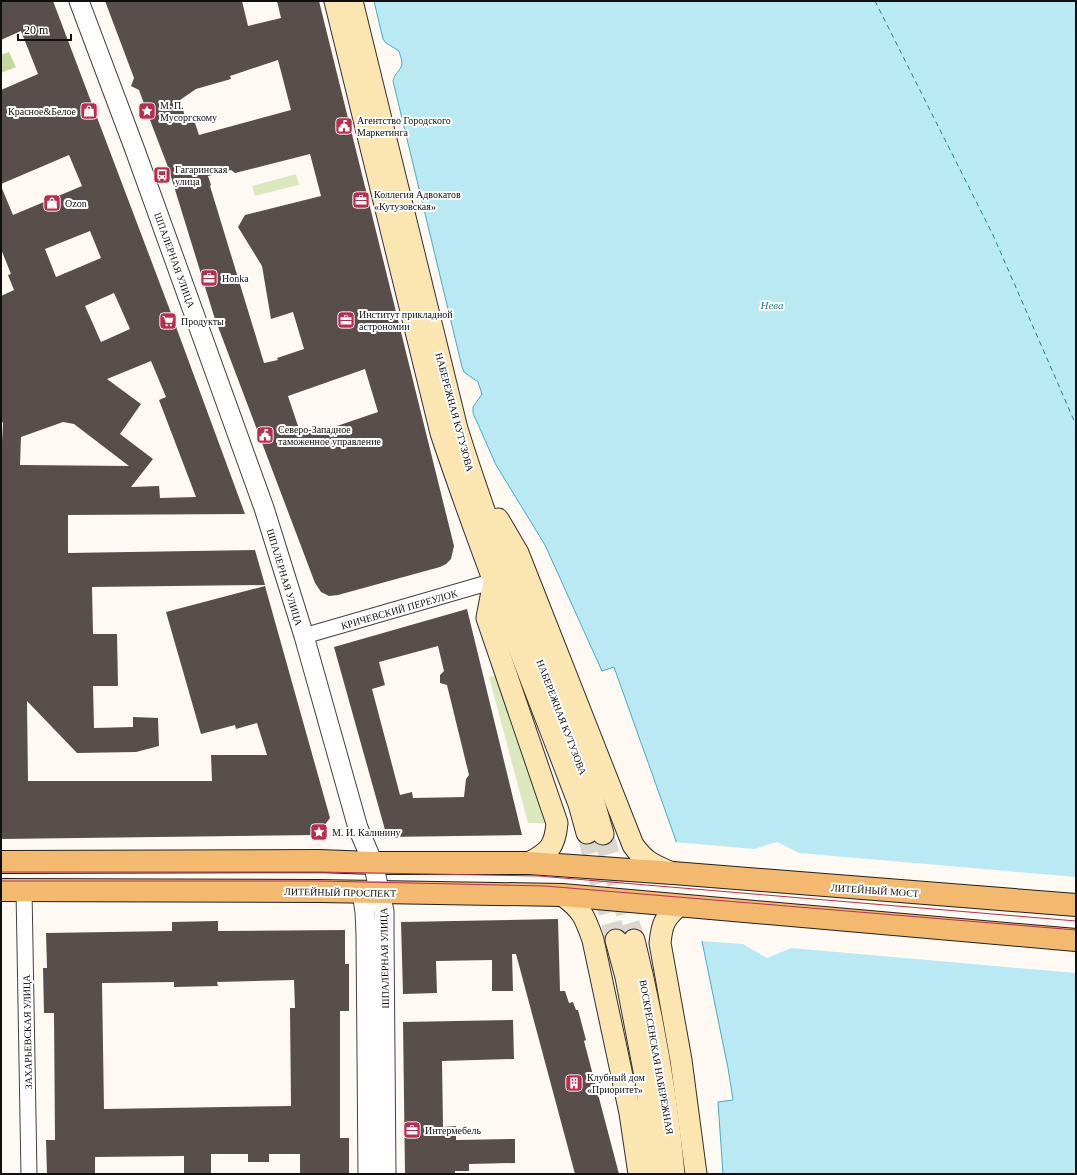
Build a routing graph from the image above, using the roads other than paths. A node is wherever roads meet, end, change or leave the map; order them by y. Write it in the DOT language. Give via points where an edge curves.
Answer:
graph roads {
  1 [pos="79,1"];
  2 [pos="335,1"];
  3 [pos="352,1"];
  4 [pos="472,476"];
  5 [pos="494,581"];
  6 [pos="304,636"];
  7 [pos="1,862"];
  8 [pos="373,863"];
  9 [pos="529,863"];
  10 [pos="673,873"];
  11 [pos="1,890"];
  12 [pos="24,890"];
  13 [pos="371,892"];
  14 [pos="562,895"];
  15 [pos="1076,905"];
  16 [pos="678,906"];
  17 [pos="1076,940"];
  18 [pos="29,1174"];
  19 [pos="368,1174"];
  20 [pos="386,1174"];
  21 [pos="639,1174"];
  22 [pos="657,1174"];
  23 [pos="674,1174"];
  24 [pos="696,1174"];
  1 -- 6 [label="street, ШПАЛЕРНАЯ УЛИЦА" via="260,496"];
  2 -- 5 [label="main road, НАБЕРЕЖНАЯ КУТУЗОВА" via="441,433"];
  3 -- 4 [label="main road, НАБЕРЕЖНАЯ КУТУЗОВА" via="457,429"];
  4 -- 5 [label="main road, НАБЕРЕЖНАЯ КУТУЗОВА" via="593,799 595,833 579,804"];
  4 -- 10 [label="main road" via="518,553 632,845 640,856 653,866"];
  5 -- 6 [label="street, КРИЧЕВСКИЙ ПЕРЕУЛОК"];
  5 -- 9 [label="main road" via="487,618 557,823 556,837 551,846 544,855"];
  6 -- 8 [label="street, ШПАЛЕРНАЯ УЛИЦА" via="358,828"];
  7 -- 8 [label="main road"];
  8 -- 9 [label="main road"];
  8 -- 13 [label="street, ШПАЛЕРНАЯ УЛИЦА"];
  9 -- 10 [label="main road"];
  10 -- 15 [label="main road, ЛИТЕЙНЫЙ МОСТ"];
  11 -- 12 [label="main road, ЛИТЕЙНЫЙ ПРОСПЕКТ"];
  12 -- 13 [label="main road, ЛИТЕЙНЫЙ ПРОСПЕКТ"];
  12 -- 18 [label="street, ЗАХАРЬЕВСКАЯ УЛИЦА"];
  13 -- 14 [label="main road, ЛИТЕЙНЫЙ ПРОСПЕКТ"];
  13 -- 19 [label="street, ШПАЛЕРНАЯ УЛИЦА" via="365,912"];
  13 -- 20 [label="street, ШПАЛЕРНАЯ УЛИЦА" via="384,911"];
  14 -- 16 [label="main road, ЛИТЕЙНЫЙ ПРОСПЕКТ"];
  14 -- 21 [label="main road" via="582,914 593,940 630,1113"];
  16 -- 17 [label="main road"];
  16 -- 24 [label="main road" via="666,916 660,943 681,1060"];
  22 -- 23 [label="main road, ВОСКРЕСЕНСКАЯ НАБЕРЕЖНАЯ" via="646,1081 626,977 625,940 648,998 672,1142"];
}
